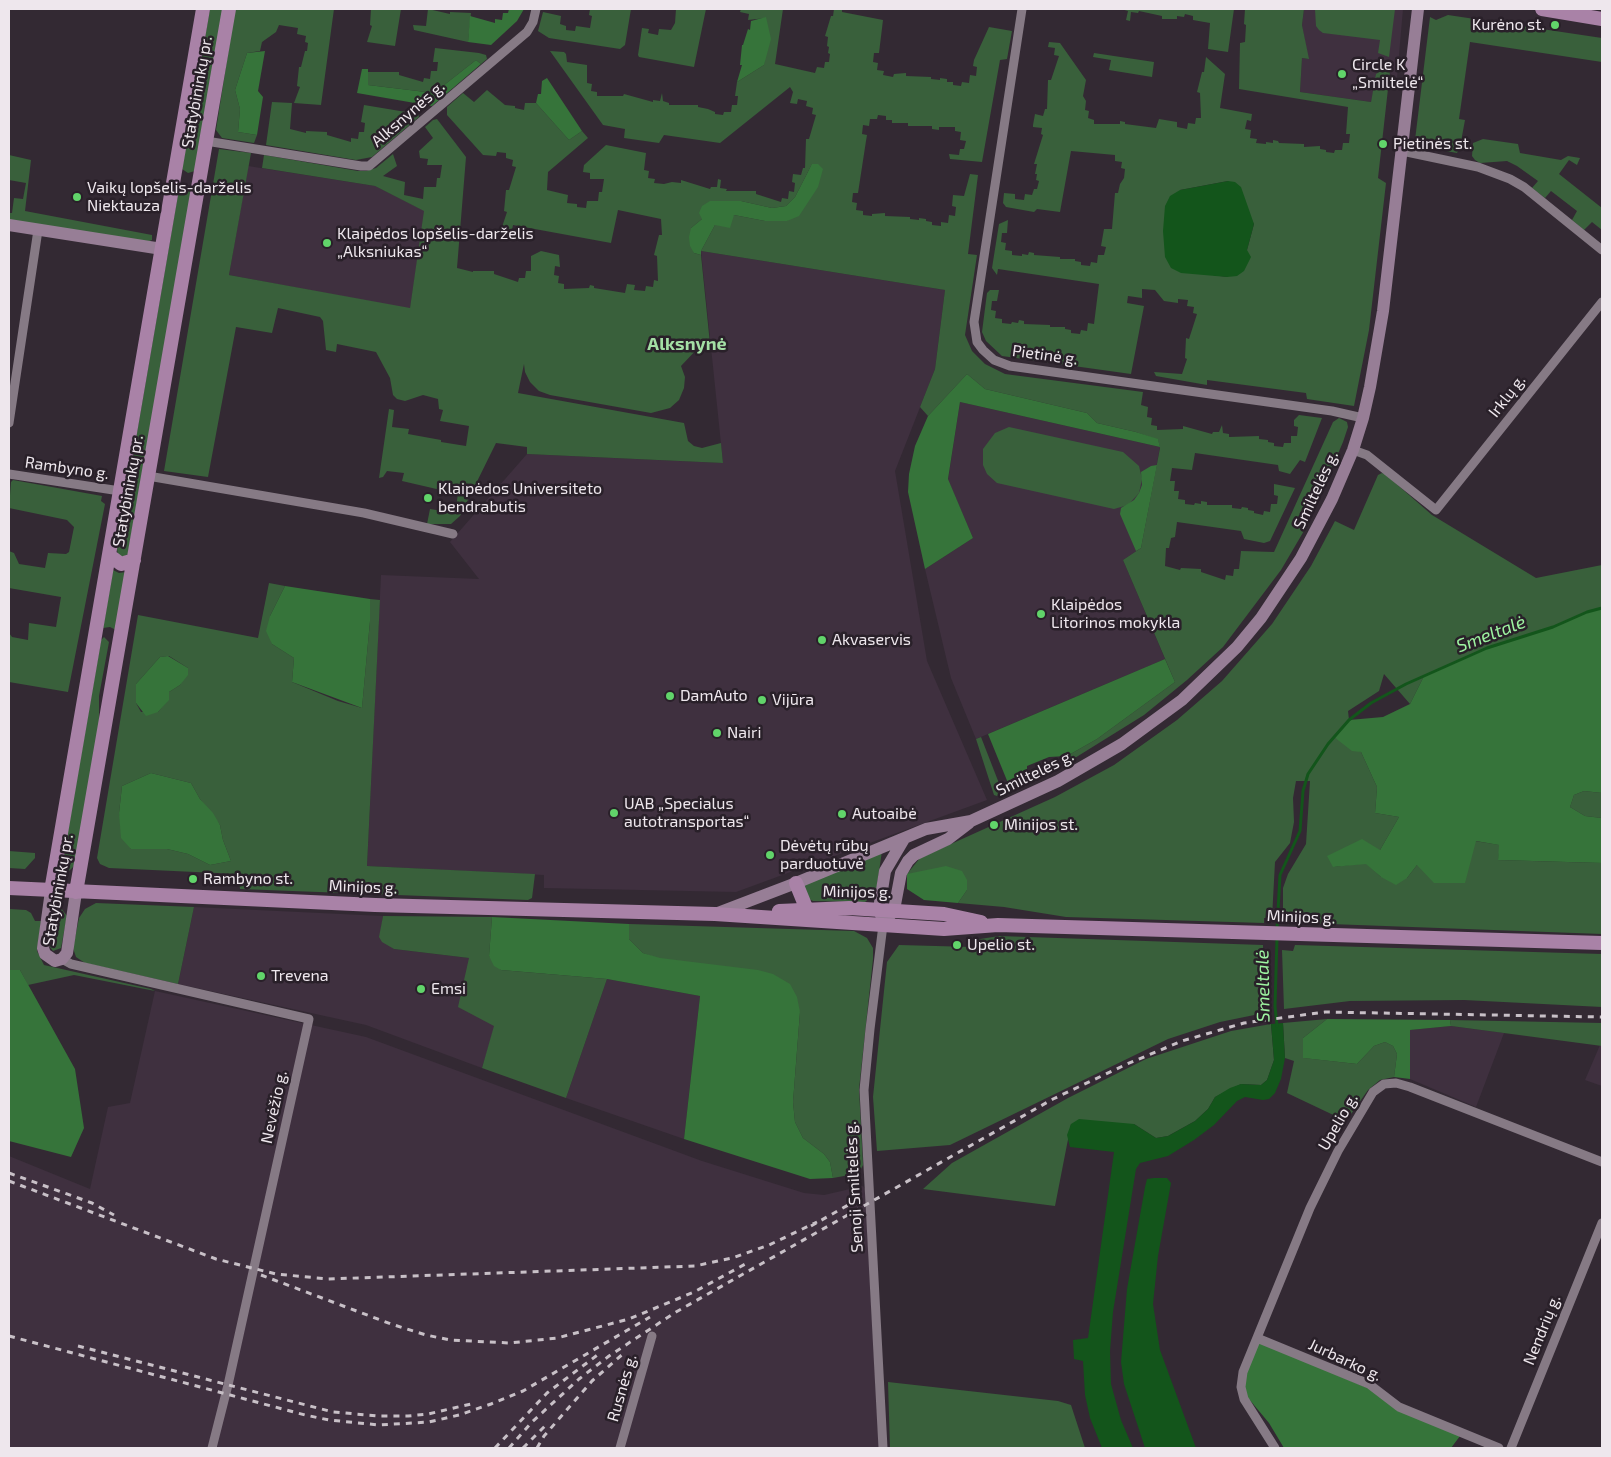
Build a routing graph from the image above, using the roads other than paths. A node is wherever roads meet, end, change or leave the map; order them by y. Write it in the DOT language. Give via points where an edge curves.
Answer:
graph roads {
  1 [pos="203,9"];
  2 [pos="229,9"];
  3 [pos="536,9"];
  4 [pos="1022,9"];
  5 [pos="1418,9"];
  6 [pos="1542,9"];
  7 [pos="1602,19"];
  8 [pos="206,141"];
  9 [pos="1402,151"];
  10 [pos="174,179"];
  11 [pos="198,183"];
  12 [pos="9,225"];
  13 [pos="38,230"];
  14 [pos="162,249"];
  15 [pos="1602,250"];
  16 [pos="1602,302"];
  17 [pos="1362,418"];
  18 [pos="9,423"];
  19 [pos="1353,450"];
  20 [pos="9,474"];
  21 [pos="148,476"];
  22 [pos="120,490"];
  23 [pos="453,534"];
  24 [pos="109,556"];
  25 [pos="134,560"];
  26 [pos="96,634"];
  27 [pos="121,639"];
  28 [pos="971,821"];
  29 [pos="904,839"];
  30 [pos="796,883"];
  31 [pos="9,888"];
  32 [pos="52,891"];
  33 [pos="76,892"];
  34 [pos="807,910"];
  35 [pos="887,910"];
  36 [pos="715,914"];
  37 [pos="883,925"];
  38 [pos="998,925"];
  39 [pos="1602,943"];
  40 [pos="62,959"];
  41 [pos="1602,1162"];
  42 [pos="1602,1223"];
  43 [pos="652,1336"];
  44 [pos="1258,1338"];
  45 [pos="212,1448"];
  46 [pos="620,1448"];
  47 [pos="883,1448"];
  48 [pos="1275,1448"];
  49 [pos="1499,1448"];
  50 [pos="1511,1448"];
  1 -- 10 [label="main road, Statybininkų pr."];
  2 -- 8 [label="main road, Statybininkų pr."];
  3 -- 8 [label="street, Alksnynės g." via="527,32 369,166"];
  4 -- 17 [label="street, Pietinė g." via="974,322 977,342 983,350 994,360 1010,366 1332,411"];
  5 -- 9 [label="street, Smiltelės g."];
  6 -- 7 [label="main road"];
  8 -- 11 [label="main road, Statybininkų pr."];
  9 -- 15 [label="street" via="1478,167 1510,179 1524,186"];
  9 -- 17 [label="street, Smiltelės g." via="1378,345"];
  10 -- 11 [label="main road" via="185,177"];
  10 -- 14 [label="main road, Statybininkų pr."];
  11 -- 21 [label="main road, Statybininkų pr."];
  12 -- 13 [label="street"];
  13 -- 14 [label="street"];
  13 -- 18 [label="street"];
  14 -- 22 [label="main road, Statybininkų pr."];
  16 -- 19 [label="street, Irklų g." via="1436,510 1367,455"];
  17 -- 19 [label="street, Smiltelės g."];
  19 -- 28 [label="street, Smiltelės g." via="1332,500 1280,591 1237,647 1210,674 1182,700 1122,744 1050,785"];
  20 -- 22 [label="street, Rambyno g."];
  21 -- 23 [label="street" via="364,513"];
  21 -- 25 [label="main road, Statybininkų pr."];
  22 -- 24 [label="main road, Statybininkų pr."];
  24 -- 25 [label="main road" via="121,564"];
  24 -- 26 [label="main road, Statybininkų pr."];
  25 -- 27 [label="main road, Statybininkų pr."];
  26 -- 27 [label="main road" via="109,630"];
  26 -- 32 [label="main road, Statybininkų pr."];
  27 -- 33 [label="main road, Statybininkų pr."];
  28 -- 29 [label="street" via="926,829"];
  28 -- 35 [label="street" via="948,839 921,850 908,861"];
  29 -- 30 [label="street"];
  29 -- 35 [label="street" via="886,871"];
  30 -- 34 [label="main road"];
  30 -- 36 [label="street"];
  31 -- 32 [label="main road, Minijos g."];
  32 -- 33 [label="main road, Minijos g."];
  32 -- 40 [label="street, Statybininkų pr." via="43,948 49,959"];
  33 -- 36 [label="main road, Minijos g." via="375,905"];
  33 -- 40 [label="street, Statybininkų pr." via="67,953"];
  34 -- 35 [label="main road, Minijos g."];
  34 -- 36 [label="main road, Minijos g."];
  35 -- 37 [label="street"];
  35 -- 38 [label="main road, Minijos g." via="944,914"];
  36 -- 37 [label="main road, Minijos g."];
  37 -- 38 [label="main road, Minijos g." via="944,929"];
  37 -- 47 [label="street, Senoji Smiltelės g." via="864,1090"];
  38 -- 39 [label="main road, Minijos g."];
  40 -- 45 [label="street, Nevėžio g." via="71,964 309,1019"];
  41 -- 44 [label="street, Upelio g." via="1410,1087 1384,1084 1373,1092 1338,1151 1310,1208"];
  42 -- 50 [label="street, Nendrių g."];
  43 -- 46 [label="street, Rusnės g."];
  44 -- 48 [label="street, Upelio g." via="1243,1372 1241,1387 1244,1399"];
  44 -- 49 [label="street, Jurbarko g." via="1369,1384 1399,1407"];
}
